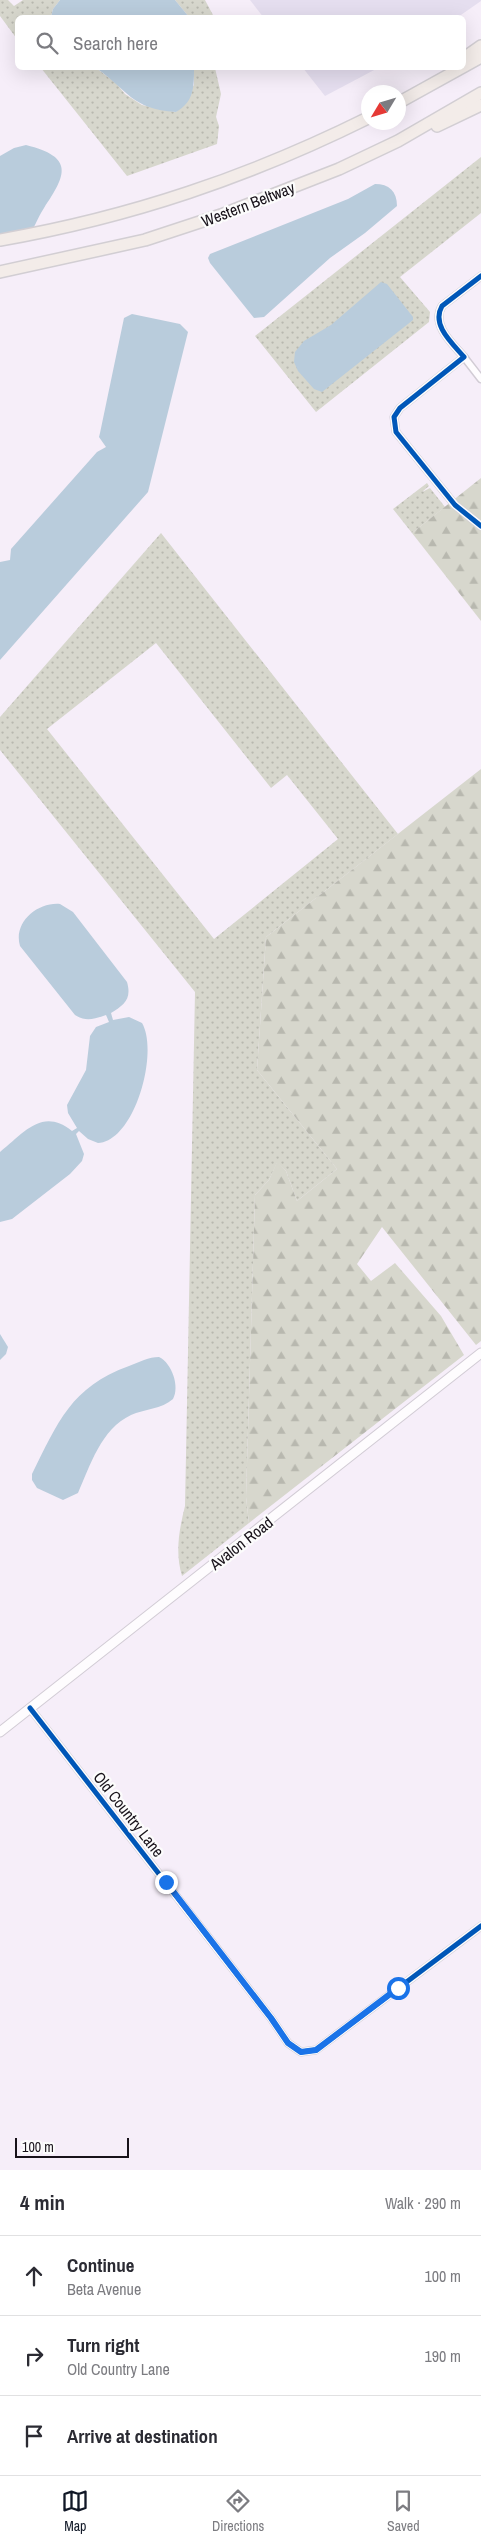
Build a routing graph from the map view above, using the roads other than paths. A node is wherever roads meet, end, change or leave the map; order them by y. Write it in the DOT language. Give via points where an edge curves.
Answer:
graph roads {
  1 [pos="481,46"];
  2 [pos="466,57"];
  3 [pos="481,57"];
  4 [pos="466,66"];
  5 [pos="448,70"];
  6 [pos="459,70"];
  7 [pos="481,93"];
  8 [pos="416,95"];
  9 [pos="406,99"];
  10 [pos="481,105"];
  11 [pos="361,121"];
  12 [pos="398,141"];
  13 [pos="0,240"];
  14 [pos="0,272"];
  15 [pos="481,276"];
  16 [pos="464,357"];
  17 [pos="481,379"];
  18 [pos="481,526"];
  19 [pos="481,1353"];
  20 [pos="30,1708"];
  21 [pos="0,1732"];
  22 [pos="481,1926"];
  1 -- 2 [label="highway"];
  3 -- 4 [label="highway"];
  5 -- 8 [label="highway"];
  6 -- 8 [label="highway"];
  7 -- 12 [label="highway, Western Beltway"];
  8 -- 9 [label="highway"];
  10 -- 12 [label="highway"];
  11 -- 13 [label="highway, Western Beltway" via="202,190 126,213"];
  12 -- 14 [label="highway, Western Beltway" via="339,169 221,215 145,240"];
  15 -- 16 [label="street" via="442,306 439,312 441,329"];
  16 -- 17 [label="street"];
  16 -- 18 [label="street" via="400,408 394,417 396,432 443,491"];
  19 -- 20 [label="main road, Avalon Road"];
  20 -- 21 [label="main road, Avalon Road"];
  20 -- 22 [label="street, Old Country Lane" via="288,2043 301,2052 316,2050"];
}
